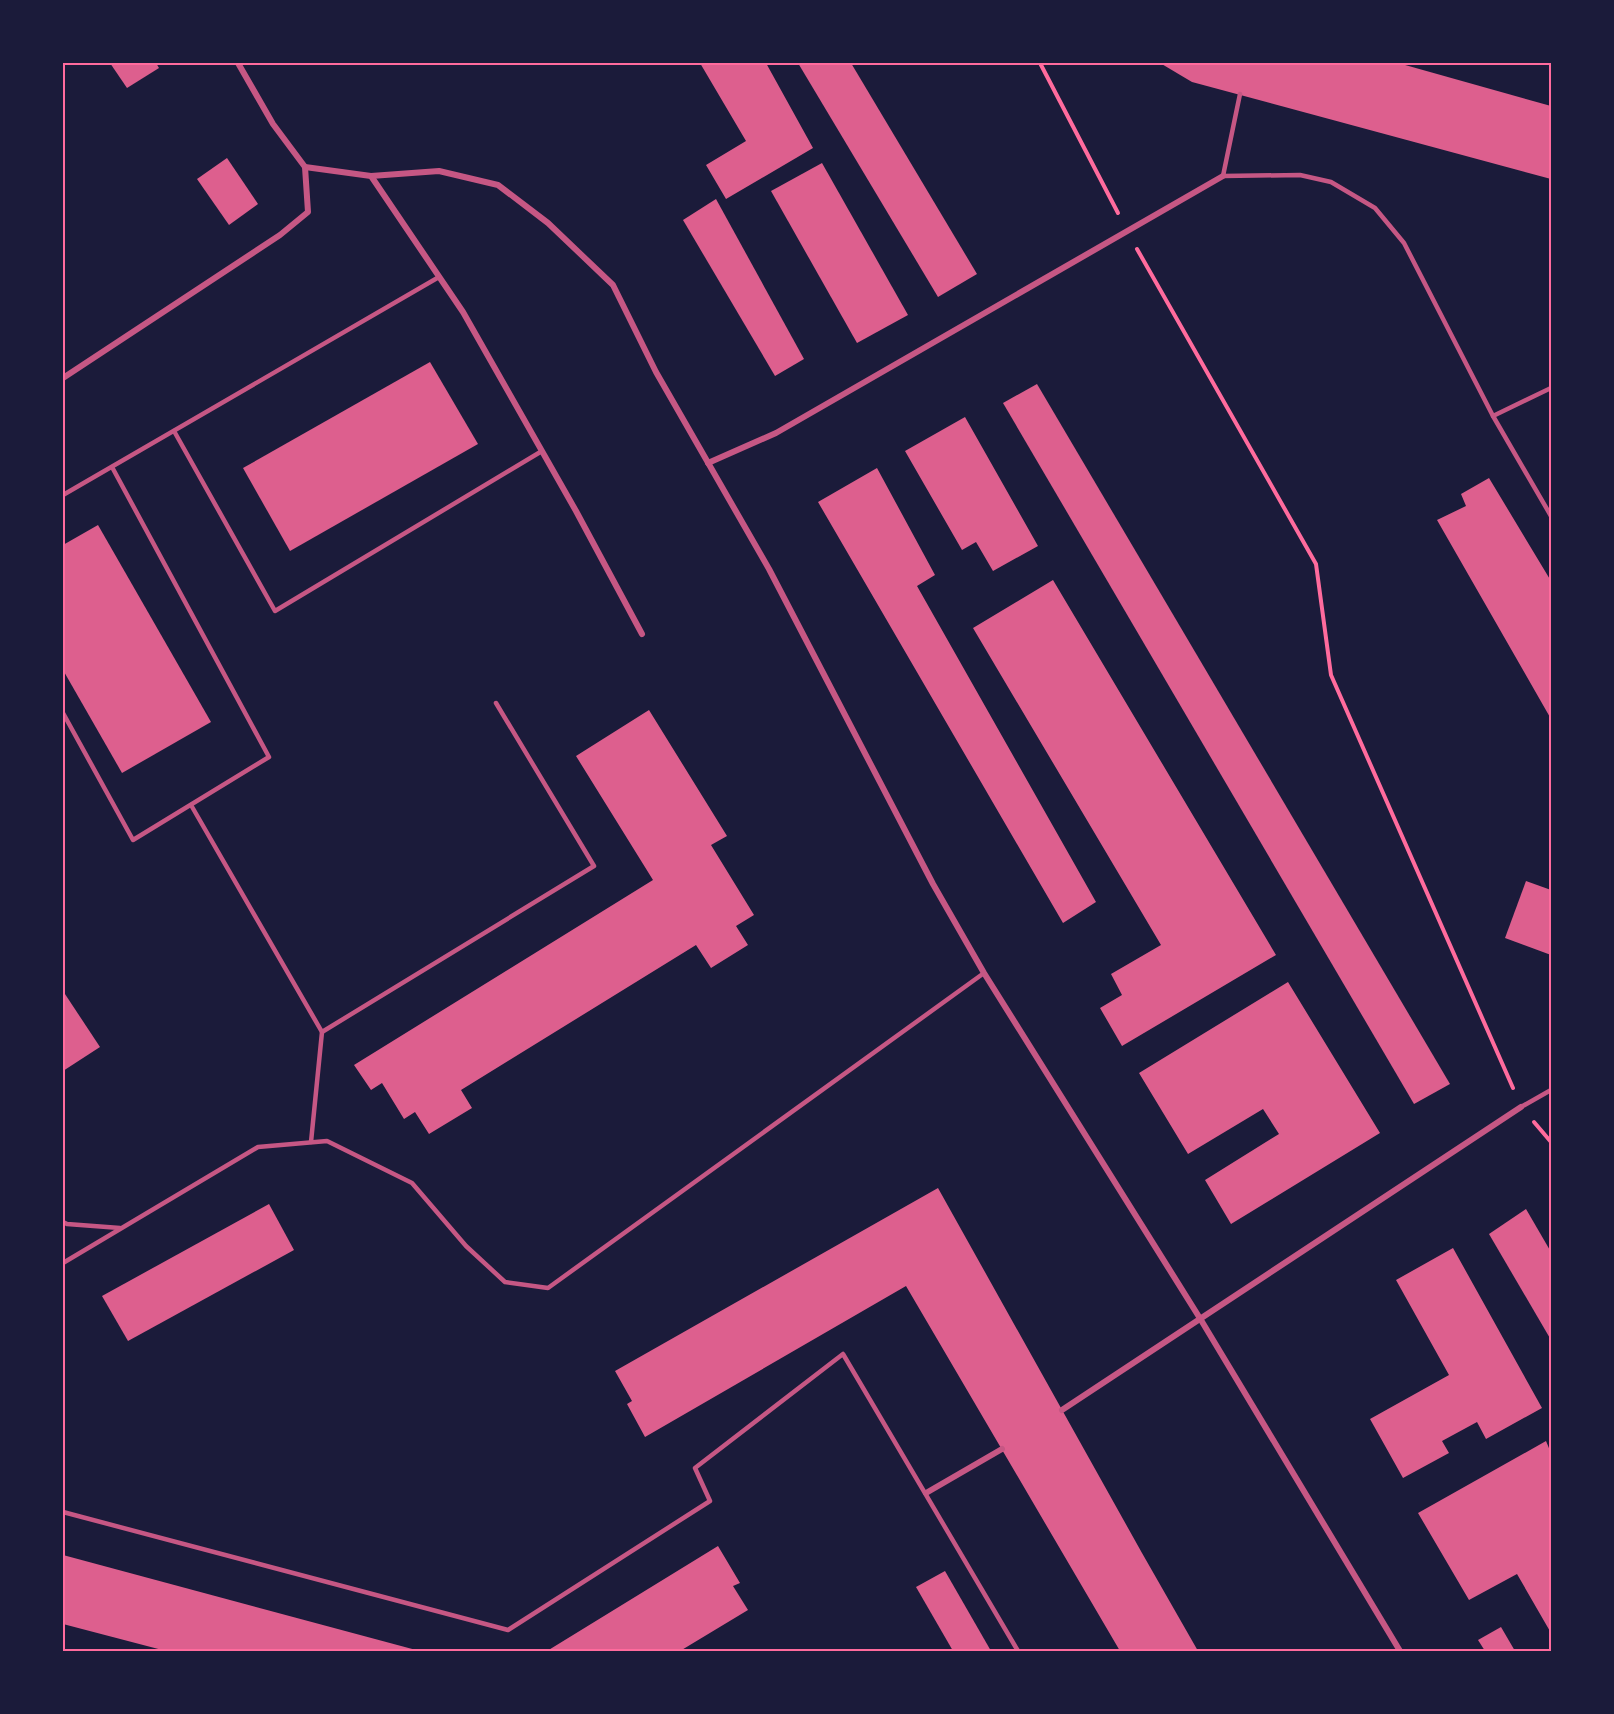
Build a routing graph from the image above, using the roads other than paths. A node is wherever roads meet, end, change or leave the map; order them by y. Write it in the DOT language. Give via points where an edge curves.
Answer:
graph roads {
  1 [pos="238,63"];
  2 [pos="1240,94"];
  3 [pos="305,168"];
  4 [pos="371,176"];
  5 [pos="1223,176"];
  6 [pos="439,277"];
  7 [pos="63,378"];
  8 [pos="1551,387"];
  9 [pos="1493,416"];
  10 [pos="174,431"];
  11 [pos="542,451"];
  12 [pos="708,464"];
  13 [pos="112,467"];
  14 [pos="63,495"];
  15 [pos="1551,516"];
  16 [pos="642,634"];
  17 [pos="496,703"];
  18 [pos="63,713"];
  19 [pos="191,805"];
  20 [pos="984,972"];
  21 [pos="322,1032"];
  22 [pos="1551,1090"];
  23 [pos="1521,1107"];
  24 [pos="311,1142"];
  25 [pos="63,1222"];
  26 [pos="120,1228"];
  27 [pos="63,1263"];
  28 [pos="1201,1320"];
  29 [pos="1062,1410"];
  30 [pos="1002,1449"];
  31 [pos="926,1493"];
  32 [pos="63,1512"];
  33 [pos="1018,1651"];
  34 [pos="1400,1651"];
  1 -- 3 [label="street" via="273,124"];
  2 -- 5 [label="lane"];
  3 -- 4 [label="street"];
  3 -- 7 [label="street" via="308,212 280,235"];
  4 -- 6 [label="street"];
  4 -- 12 [label="street" via="439,171 498,185 548,224 613,285"];
  5 -- 9 [label="lane" via="1300,175 1331,182 1375,208 1404,243"];
  5 -- 12 [label="street" via="776,433"];
  6 -- 10 [label="lane"];
  6 -- 11 [label="street"];
  8 -- 9 [label="lane"];
  9 -- 15 [label="lane"];
  10 -- 11 [label="lane" via="275,611"];
  10 -- 13 [label="lane"];
  11 -- 16 [label="street"];
  12 -- 20 [label="street" via="769,569 933,884"];
  13 -- 14 [label="lane"];
  13 -- 19 [label="lane" via="269,758"];
  17 -- 21 [label="lane" via="594,866"];
  18 -- 19 [label="lane" via="133,840"];
  19 -- 21 [label="lane"];
  20 -- 24 [label="lane" via="549,1288 505,1282 466,1246 412,1182 327,1141"];
  20 -- 28 [label="street"];
  21 -- 24 [label="lane"];
  22 -- 23 [label="lane"];
  23 -- 28 [label="street"];
  24 -- 26 [label="lane" via="258,1147"];
  25 -- 26 [label="lane"];
  26 -- 27 [label="lane"];
  28 -- 29 [label="street"];
  28 -- 34 [label="street"];
  30 -- 31 [label="street"];
  31 -- 32 [label="lane" via="843,1354 695,1468 710,1501 508,1630"];
  31 -- 33 [label="lane"];
}
